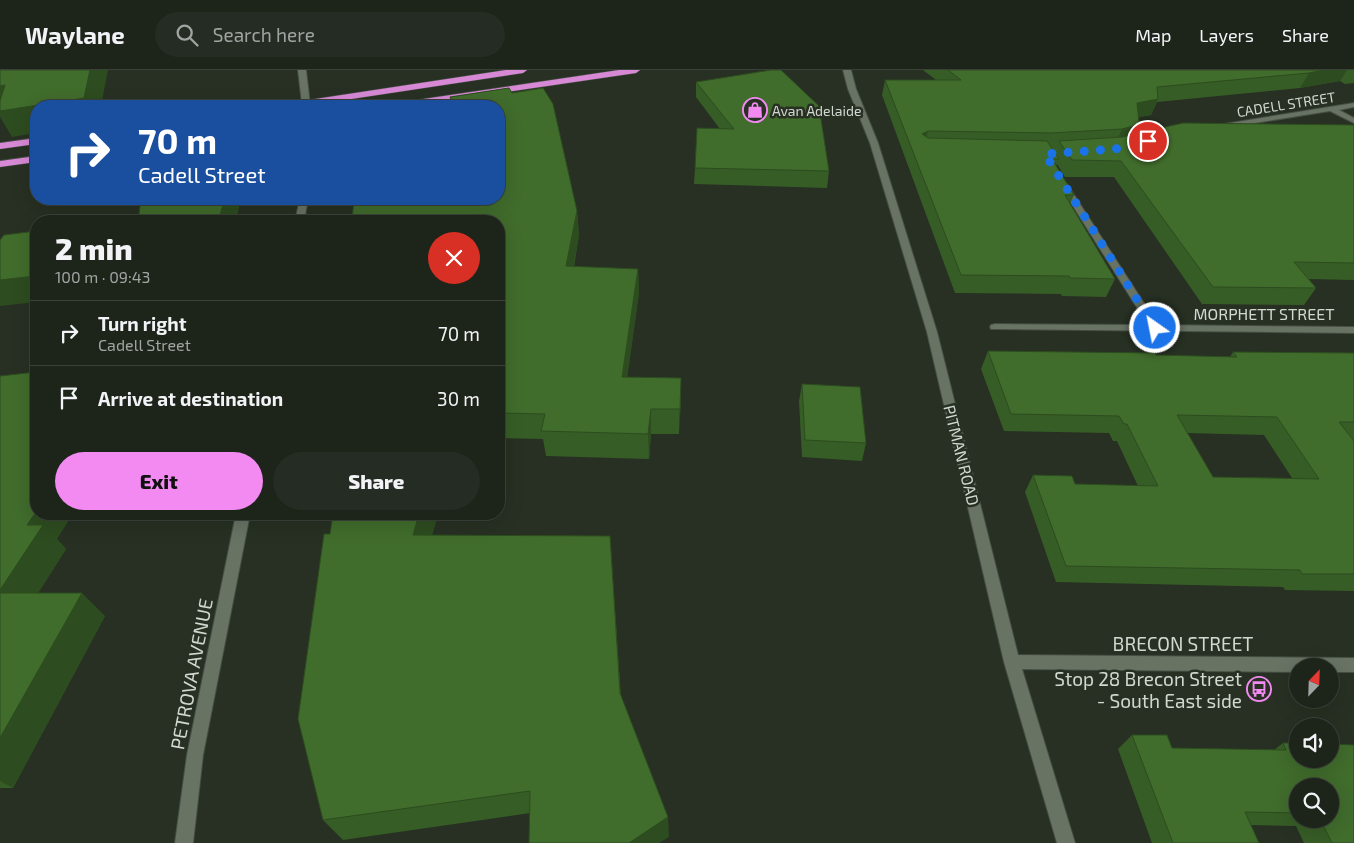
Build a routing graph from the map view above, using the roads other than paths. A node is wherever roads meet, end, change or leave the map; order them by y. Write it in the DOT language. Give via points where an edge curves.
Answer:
graph roads {
  1 [pos="302,70"];
  2 [pos="523,70"];
  3 [pos="636,70"];
  4 [pos="847,70"];
  5 [pos="307,100"];
  6 [pos="339,100"];
  7 [pos="436,100"];
  8 [pos="1354,105"];
  9 [pos="1329,108"];
  10 [pos="1354,121"];
  11 [pos="1220,127"];
  12 [pos="30,142"];
  13 [pos="0,146"];
  14 [pos="30,160"];
  15 [pos="0,165"];
  16 [pos="1055,171"];
  17 [pos="995,327"];
  18 [pos="1155,328"];
  19 [pos="1354,330"];
  20 [pos="242,520"];
  21 [pos="1012,662"];
  22 [pos="1354,664"];
  23 [pos="184,843"];
  24 [pos="1066,843"];
  1 -- 5 [label="street"];
  2 -- 6 [label="highway"];
  3 -- 7 [label="highway"];
  4 -- 21 [label="street, PITMAN ROAD" via="874,143 932,332"];
  8 -- 9 [label="street, CADELL STREET"];
  9 -- 10 [label="street"];
  9 -- 11 [label="street, CADELL STREET"];
  12 -- 13 [label="highway"];
  14 -- 15 [label="highway"];
  16 -- 18 [label="street"];
  17 -- 18 [label="street, MORPHETT STREET"];
  18 -- 19 [label="street, MORPHETT STREET"];
  20 -- 23 [label="street, PETROVA AVENUE" via="195,755"];
  21 -- 22 [label="street, BRECON STREET"];
  21 -- 24 [label="street, PITMAN ROAD"];
}
